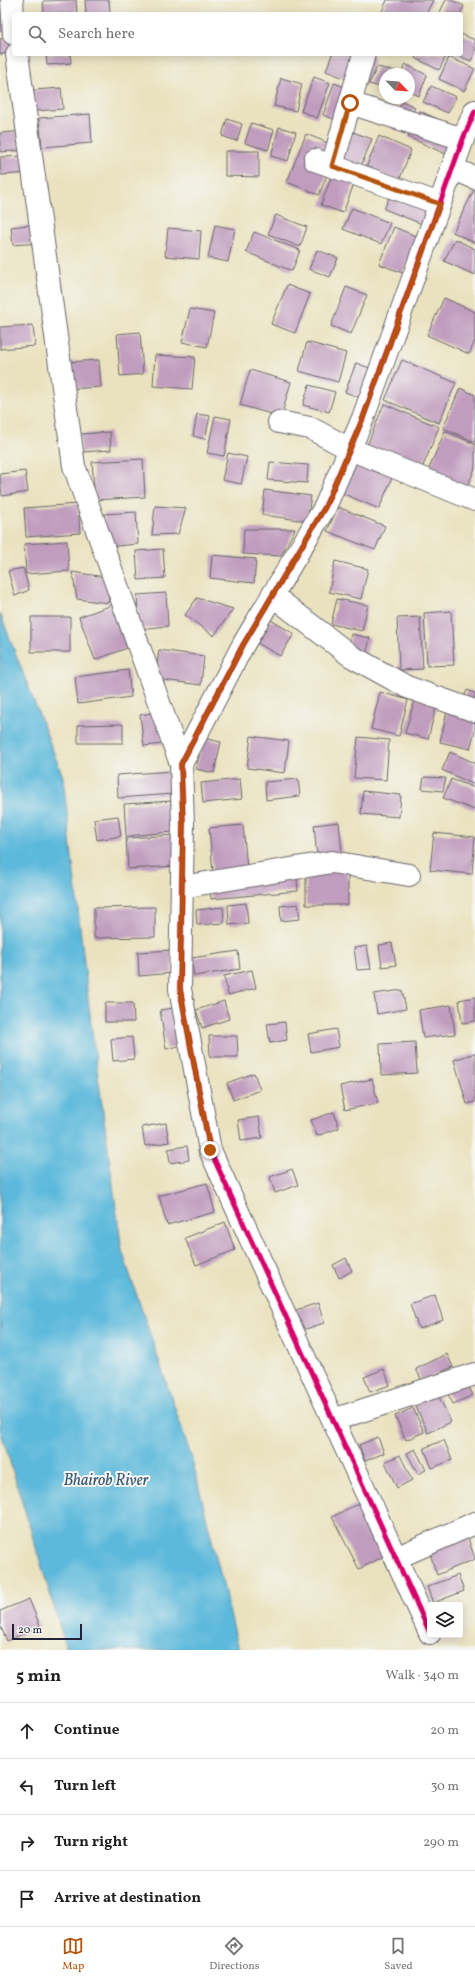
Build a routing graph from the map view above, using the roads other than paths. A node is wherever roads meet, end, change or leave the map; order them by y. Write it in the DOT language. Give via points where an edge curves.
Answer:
graph roads {
  1 [pos="12,0"];
  2 [pos="13,12"];
  3 [pos="17,56"];
  4 [pos="363,56"];
  5 [pos="350,103"];
  6 [pos="475,111"];
  7 [pos="463,139"];
  8 [pos="452,168"];
  9 [pos="475,178"];
  10 [pos="440,204"];
  11 [pos="279,422"];
  12 [pos="350,449"];
  13 [pos="475,500"];
  14 [pos="272,595"];
  15 [pos="475,711"];
  16 [pos="181,764"];
  17 [pos="408,875"];
  18 [pos="182,887"];
  19 [pos="475,1374"];
  20 [pos="333,1420"];
  21 [pos="475,1524"];
  22 [pos="396,1558"];
  23 [pos="427,1627"];
  24 [pos="432,1638"];
  25 [pos="438,1650"];
  1 -- 2 [label="street"];
  3 -- 16 [label="street" via="74,466"];
  4 -- 5 [label="street"];
  5 -- 7 [label="street"];
  5 -- 10 [label="street" via="323,163"];
  6 -- 7 [label="street"];
  7 -- 8 [label="street"];
  8 -- 9 [label="street"];
  8 -- 10 [label="street"];
  10 -- 12 [label="street"];
  11 -- 12 [label="street" via="310,428"];
  12 -- 13 [label="street"];
  12 -- 14 [label="street" via="325,507"];
  14 -- 15 [label="street" via="351,656 407,687"];
  14 -- 16 [label="street"];
  16 -- 18 [label="street"];
  17 -- 18 [label="street" via="332,862"];
  18 -- 20 [label="street" via="180,989 210,1150"];
  19 -- 20 [label="street"];
  20 -- 22 [label="street"];
  21 -- 22 [label="street"];
  22 -- 23 [label="street"];
  24 -- 25 [label="street"];
}
